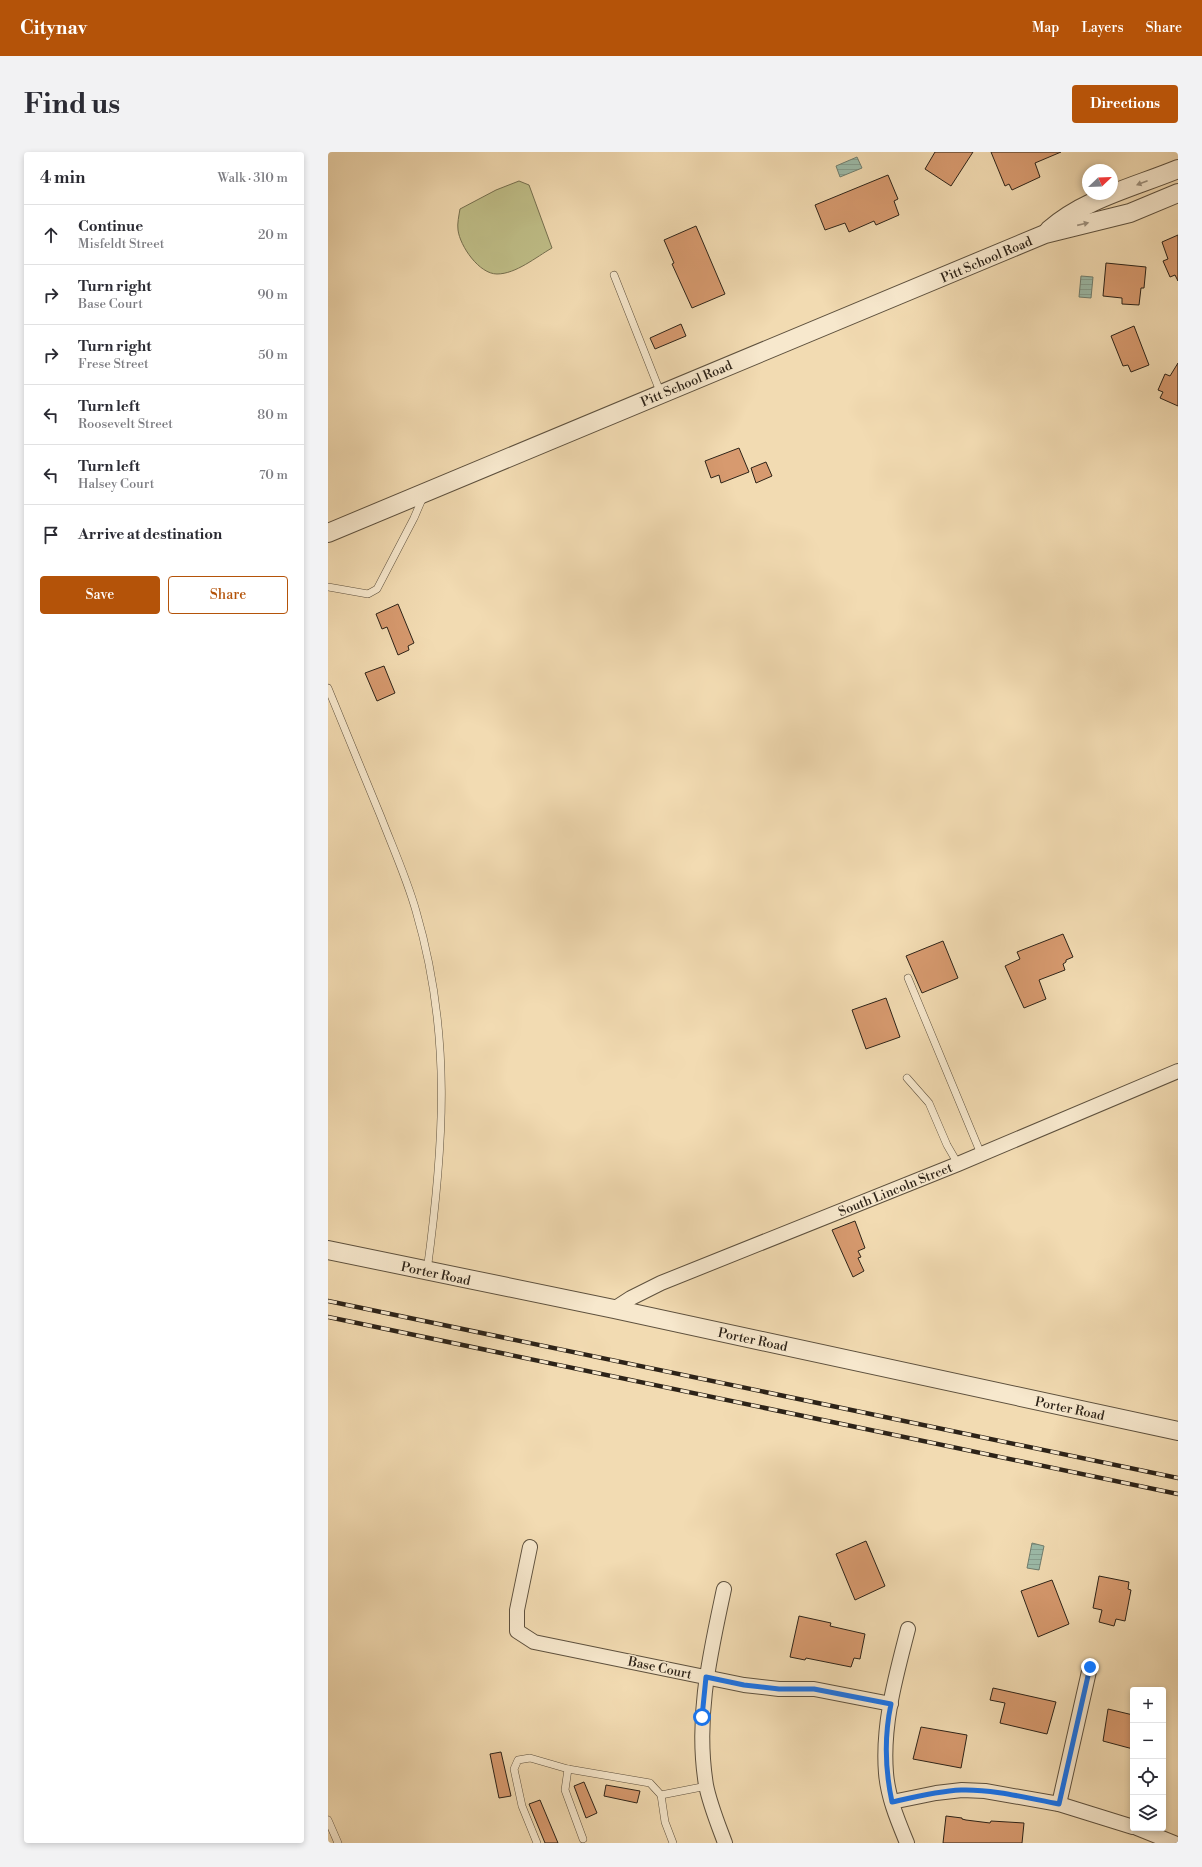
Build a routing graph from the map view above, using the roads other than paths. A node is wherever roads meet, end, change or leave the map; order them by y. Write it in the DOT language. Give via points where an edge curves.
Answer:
graph roads {
  1 [pos="1178,169"];
  2 [pos="1178,193"];
  3 [pos="1045,234"];
  4 [pos="614,275"];
  5 [pos="661,394"];
  6 [pos="425,492"];
  7 [pos="328,533"];
  8 [pos="328,587"];
  9 [pos="328,688"];
  10 [pos="908,978"];
  11 [pos="1178,1071"];
  12 [pos="907,1078"];
  13 [pos="981,1154"];
  14 [pos="958,1164"];
  15 [pos="328,1250"];
  16 [pos="427,1271"];
  17 [pos="614,1309"];
  18 [pos="1178,1431"];
  19 [pos="530,1547"];
  20 [pos="724,1589"];
  21 [pos="908,1629"];
  22 [pos="1090,1667"];
  23 [pos="706,1677"];
  24 [pos="891,1704"];
  25 [pos="568,1769"];
  26 [pos="707,1786"];
  27 [pos="661,1795"];
  28 [pos="892,1802"];
  29 [pos="1059,1804"];
  30 [pos="328,1820"];
  31 [pos="1130,1825"];
  32 [pos="1144,1831"];
  33 [pos="583,1838"];
  34 [pos="338,1843"];
  35 [pos="537,1843"];
  36 [pos="673,1843"];
  37 [pos="725,1843"];
  38 [pos="907,1843"];
  39 [pos="1174,1843"];
  1 -- 3 [label="street, Pitt School Road, one-way" via="1113,193 1064,217"];
  3 -- 2 [label="street, Pitt School Road, one-way" via="1130,213"];
  3 -- 5 [label="street, Pitt School Road"];
  4 -- 5 [label="lane"];
  5 -- 6 [label="street, Pitt School Road"];
  6 -- 7 [label="street, Pitt School Road"];
  6 -- 8 [label="lane" via="411,525 377,589 368,594"];
  9 -- 16 [label="lane" via="403,870 416,910 439,1023 442,1122 435,1214"];
  10 -- 13 [label="lane"];
  11 -- 13 [label="street, South Lincoln Street"];
  12 -- 14 [label="lane" via="929,1103"];
  13 -- 14 [label="street, South Lincoln Street"];
  14 -- 17 [label="street, South Lincoln Street" via="662,1283"];
  15 -- 16 [label="street, Porter Road"];
  16 -- 17 [label="street, Porter Road"];
  17 -- 18 [label="street, Porter Road"];
  19 -- 23 [label="street, Base Court" via="517,1610 517,1631 534,1642"];
  20 -- 23 [label="street"];
  21 -- 24 [label="street"];
  22 -- 29 [label="street"];
  23 -- 24 [label="street, Base Court" via="779,1689 814,1689"];
  23 -- 26 [label="street" via="702,1754"];
  24 -- 28 [label="street" via="886,1728 886,1773"];
  25 -- 27 [label="lane" via="650,1783"];
  25 -- 33 [label="lane" via="565,1790"];
  25 -- 35 [label="lane" via="530,1758 518,1760 514,1769 522,1806"];
  26 -- 27 [label="lane"];
  26 -- 37 [label="street" via="714,1815"];
  27 -- 36 [label="lane" via="665,1822"];
  28 -- 29 [label="street" via="962,1790 985,1791"];
  28 -- 38 [label="street"];
  29 -- 31 [label="street"];
  30 -- 34 [label="lane"];
  32 -- 39 [label="street"];
}
